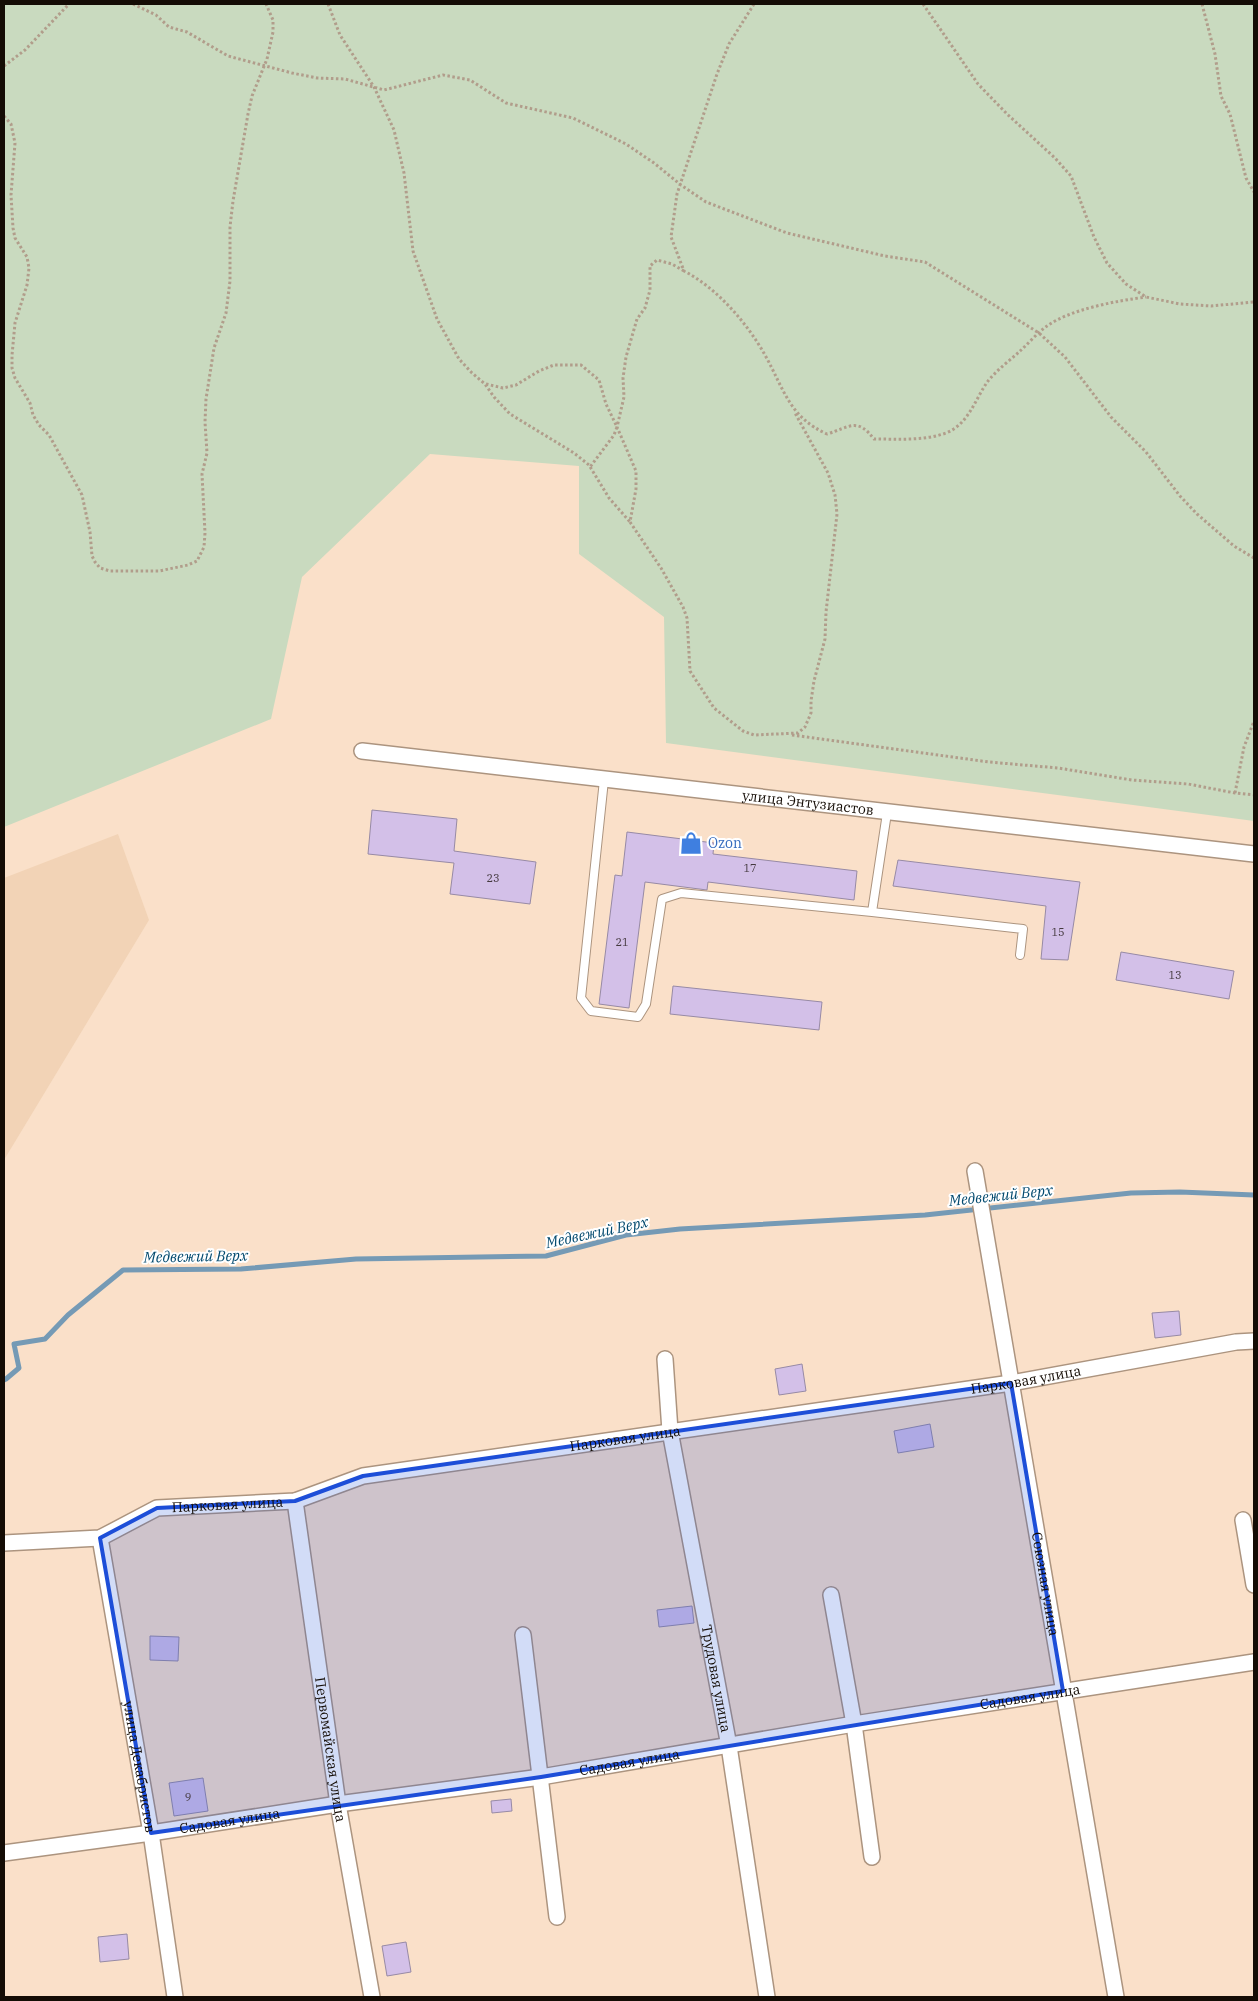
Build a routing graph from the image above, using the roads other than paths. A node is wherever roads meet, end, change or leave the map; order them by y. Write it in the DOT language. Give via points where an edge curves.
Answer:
graph roads {
  1 [pos="362,751"];
  2 [pos="604,780"];
  3 [pos="887,813"];
  4 [pos="1254,854"];
  5 [pos="872,912"];
  6 [pos="1020,956"];
  7 [pos="975,1171"];
  8 [pos="1254,1341"];
  9 [pos="665,1359"];
  10 [pos="1011,1383"];
  11 [pos="670,1431"];
  12 [pos="295,1501"];
  13 [pos="1243,1520"];
  14 [pos="100,1538"];
  15 [pos="4,1543"];
  16 [pos="1254,1585"];
  17 [pos="831,1595"];
  18 [pos="523,1635"];
  19 [pos="1254,1662"];
  20 [pos="1063,1691"];
  21 [pos="854,1724"];
  22 [pos="729,1746"];
  23 [pos="541,1778"];
  24 [pos="338,1804"];
  25 [pos="151,1833"];
  26 [pos="4,1853"];
  27 [pos="872,1857"];
  28 [pos="557,1917"];
  29 [pos="175,1997"];
  30 [pos="372,1997"];
  31 [pos="768,1997"];
  32 [pos="1116,1997"];
  1 -- 2 [label="street, улица Энтузиастов"];
  2 -- 3 [label="street, улица Энтузиастов"];
  2 -- 5 [label="lane" via="581,998 591,1011 638,1017 646,1004 662,899 681,893"];
  3 -- 4 [label="street, улица Энтузиастов"];
  3 -- 5 [label="lane"];
  5 -- 6 [label="lane" via="1023,930"];
  7 -- 10 [label="street, Союзная улица"];
  8 -- 10 [label="street, Парковая улица"];
  9 -- 11 [label="street, Трудовая улица"];
  10 -- 11 [label="street, Парковая улица"];
  10 -- 20 [label="street, Союзная улица"];
  11 -- 12 [label="street, Парковая улица" via="363,1476"];
  11 -- 22 [label="street, Трудовая улица"];
  12 -- 14 [label="street, Парковая улица" via="157,1508"];
  12 -- 24 [label="street, Первомайская улица"];
  13 -- 16 [label="street"];
  14 -- 15 [label="street, Парковая улица"];
  14 -- 25 [label="street, улица Декабристов"];
  17 -- 21 [label="street"];
  18 -- 23 [label="street"];
  19 -- 20 [label="street, Садовая улица"];
  20 -- 21 [label="street, Садовая улица"];
  20 -- 32 [label="street, Союзная улица"];
  21 -- 22 [label="street, Садовая улица"];
  21 -- 27 [label="street"];
  22 -- 23 [label="street, Садовая улица"];
  22 -- 31 [label="street, Трудовая улица"];
  23 -- 24 [label="street, Садовая улица"];
  23 -- 28 [label="street"];
  24 -- 25 [label="street, Садовая улица"];
  24 -- 30 [label="street, Первомайская улица"];
  25 -- 26 [label="street, Садовая улица"];
  25 -- 29 [label="street, улица Декабристов"];
}
